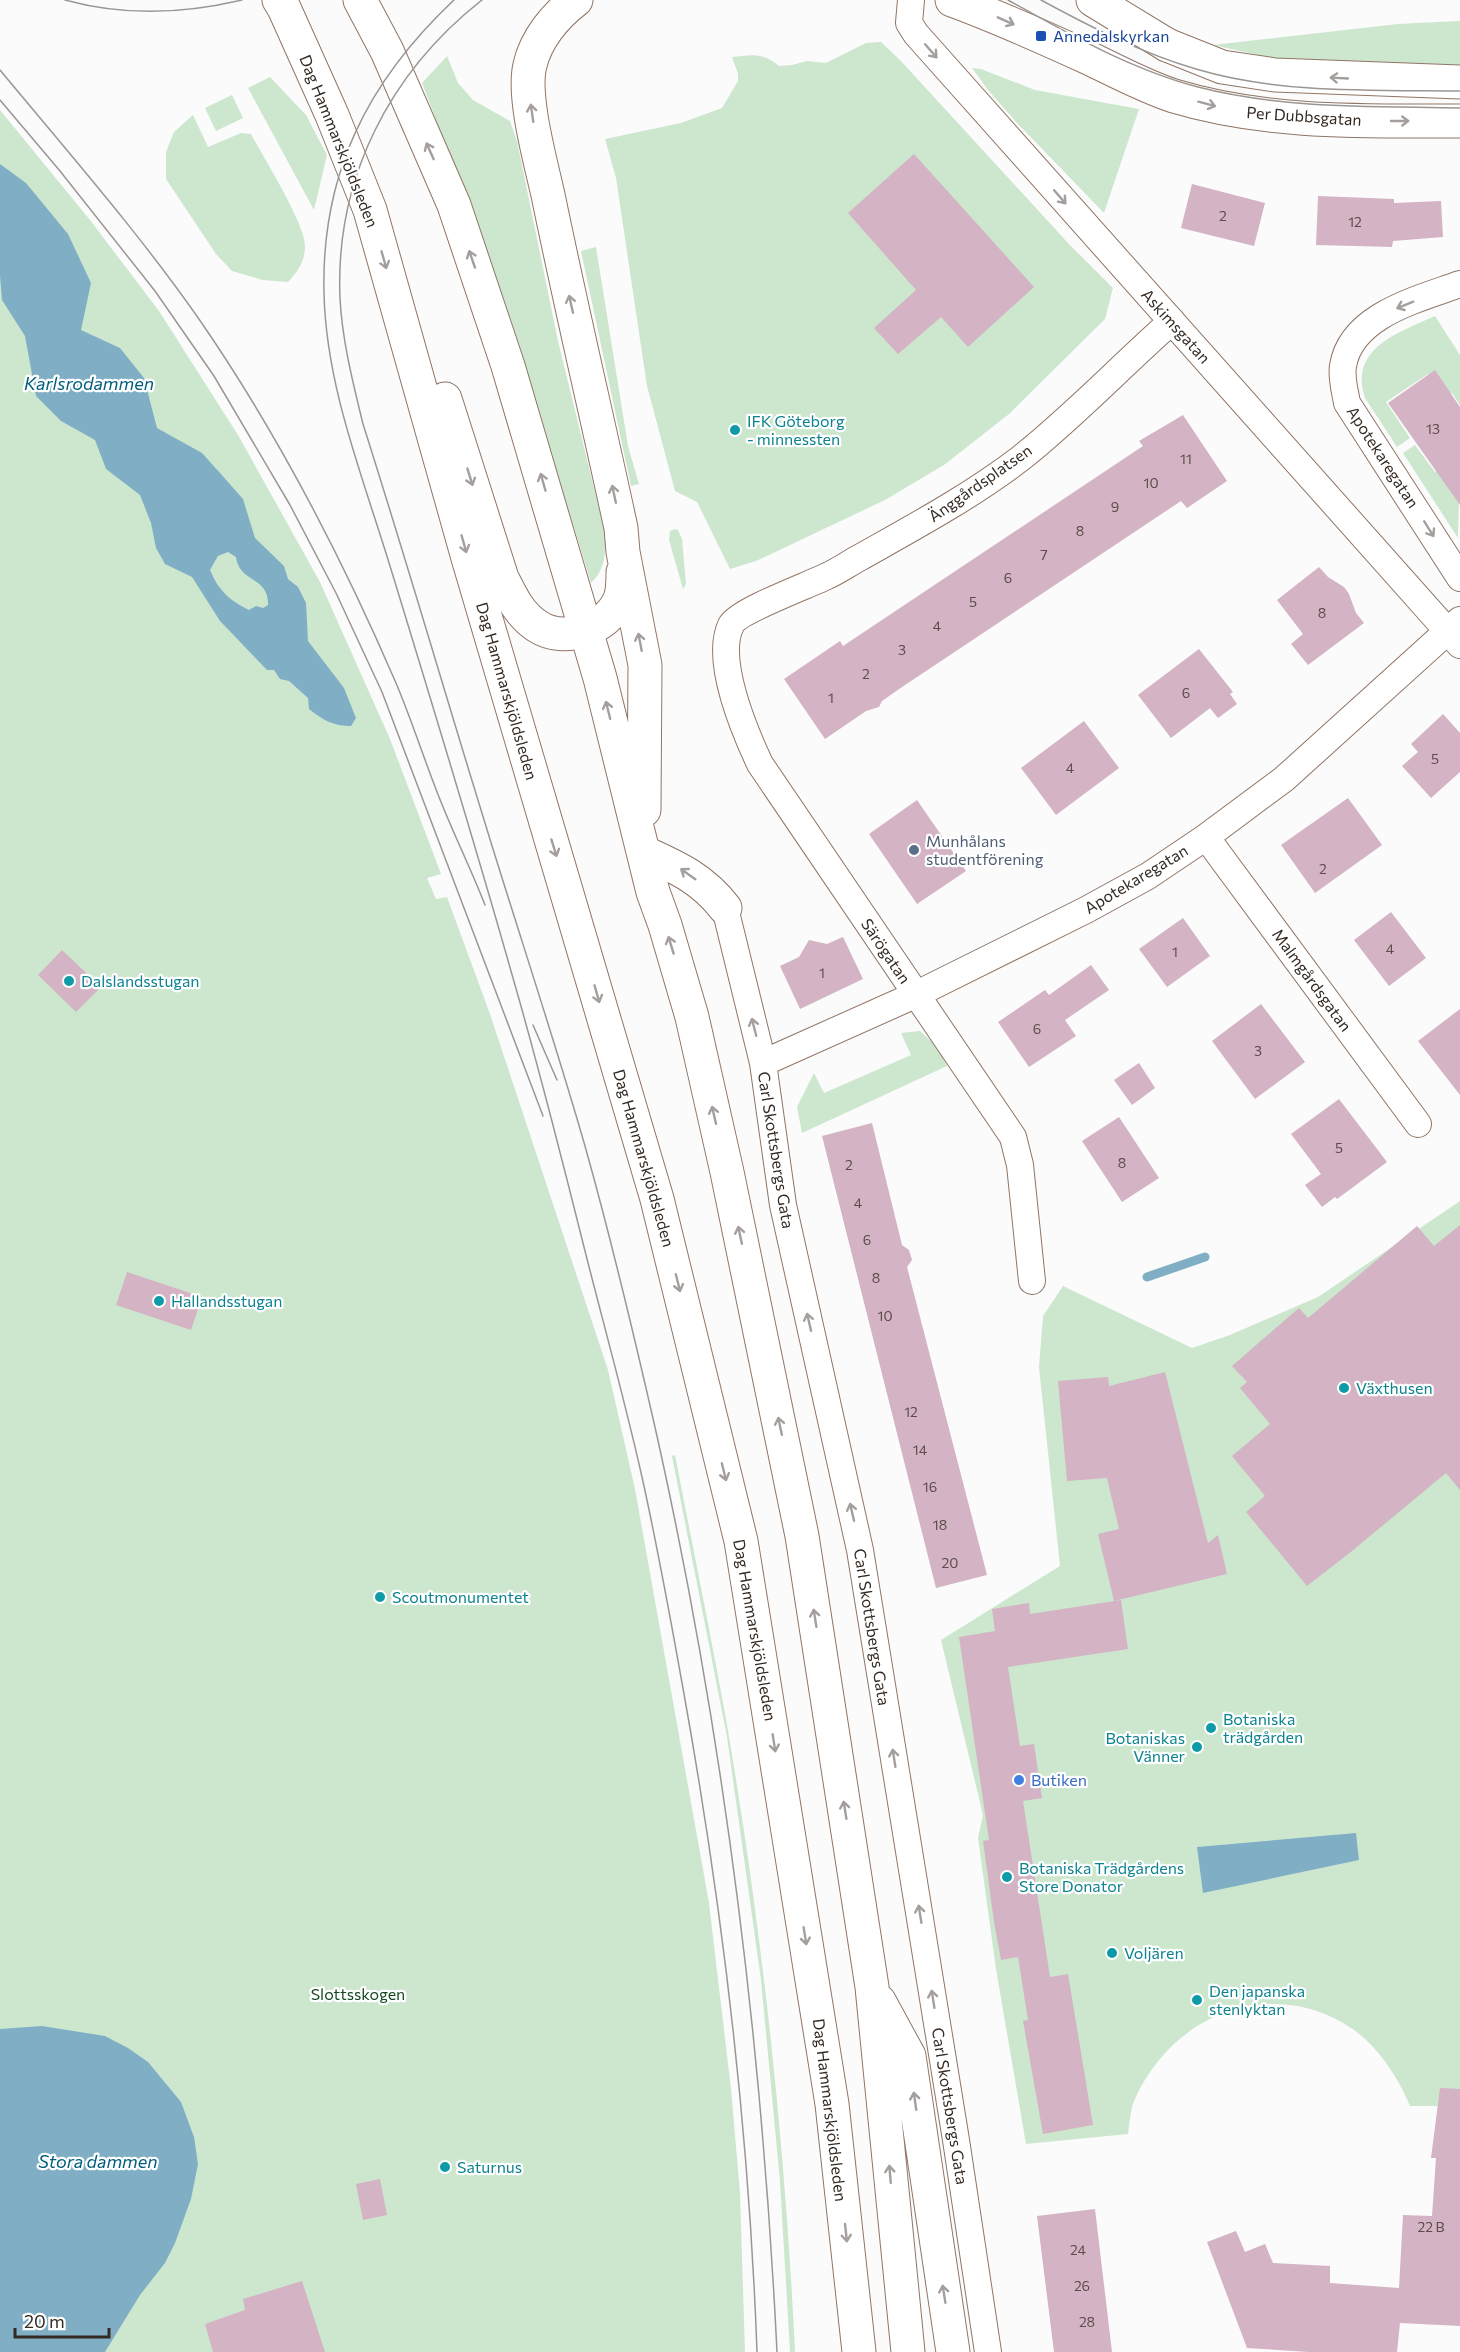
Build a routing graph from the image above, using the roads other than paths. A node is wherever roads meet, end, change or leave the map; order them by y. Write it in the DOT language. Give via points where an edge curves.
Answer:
graph roads {
  1 [pos="279,0"];
  2 [pos="360,0"];
  3 [pos="576,0"];
  4 [pos="910,0"];
  5 [pos="952,0"];
  6 [pos="1093,0"];
  7 [pos="1460,82"];
  8 [pos="1460,121"];
  9 [pos="1460,284"];
  10 [pos="399,311"];
  11 [pos="1172,321"];
  12 [pos="623,552"];
  13 [pos="1460,578"];
  14 [pos="731,624"];
  15 [pos="586,630"];
  16 [pos="1456,632"];
  17 [pos="1206,837"];
  18 [pos="643,852"];
  19 [pos="725,908"];
  20 [pos="915,994"];
  21 [pos="763,1063"];
  22 [pos="1418,1124"];
  23 [pos="1032,1281"];
  24 [pos="872,1987"];
  25 [pos="853,2297"];
  26 [pos="852,2352"];
  27 [pos="859,2352"];
  28 [pos="908,2352"];
  29 [pos="953,2352"];
  30 [pos="988,2352"];
  1 -- 10 [label="main road, Dag Hammarskjöldsleden, one-way" via="370,210"];
  15 -- 2 [label="main road, one-way" via="508,366 454,205 387,51"];
  12 -- 3 [label="main road, one-way" via="530,99 529,66 538,42"];
  4 -- 11 [label="street, Askimsgatan, one-way" via="909,23 916,34"];
  5 -- 8 [label="main road, Per Dubbsgatan, one-way" via="1173,95 1215,107 1291,118"];
  7 -- 6 [label="main road, one-way" via="1275,75 1222,67 1167,45"];
  9 -- 13 [label="street, Apotekaregatan, one-way" via="1395,309 1372,323 1359,333 1343,367 1347,403"];
  10 -- 15 [label="main road, one-way" via="435,367 502,578 514,603 538,627 553,634"];
  10 -- 25 [label="main road, Dag Hammarskjöldsleden, one-way" via="657,1199 741,1541 832,2104"];
  11 -- 14 [label="street, Änggårdsplatsen" via="1066,420 957,503 828,576 743,614"];
  11 -- 16 [label="street, Askimsgatan"];
  12 -- 15 [label="main road" via="620,599 603,622"];
  18 -- 12 [label="main road, one-way" via="645,665"];
  14 -- 20 [label="street, Särögatan" via="726,659 730,682 760,764"];
  18 -- 15 [label="main road, one-way"];
  16 -- 17 [label="street, Apotekaregatan" via="1284,779"];
  17 -- 20 [label="street, Apotekaregatan" via="1148,876"];
  17 -- 22 [label="street, Malmgårdsgatan"];
  19 -- 18 [label="main road, one-way" via="714,893 684,870"];
  24 -- 18 [label="main road, one-way" via="802,1536 692,1017"];
  21 -- 19 [label="street, Carl Skottsbergs Gata, one-way"];
  20 -- 21 [label="street, Apotekaregatan"];
  20 -- 23 [label="street, Särögatan" via="1013,1137 1020,1165"];
  30 -- 21 [label="street, Carl Skottsbergs Gata, one-way" via="860,1550 783,1205"];
  28 -- 24 [label="main road, one-way"];
  29 -- 24 [label="main road, one-way" via="909,2056"];
  25 -- 26 [label="main road"];
  25 -- 27 [label="main road, Dag Hammarskjöldsleden"];
}
